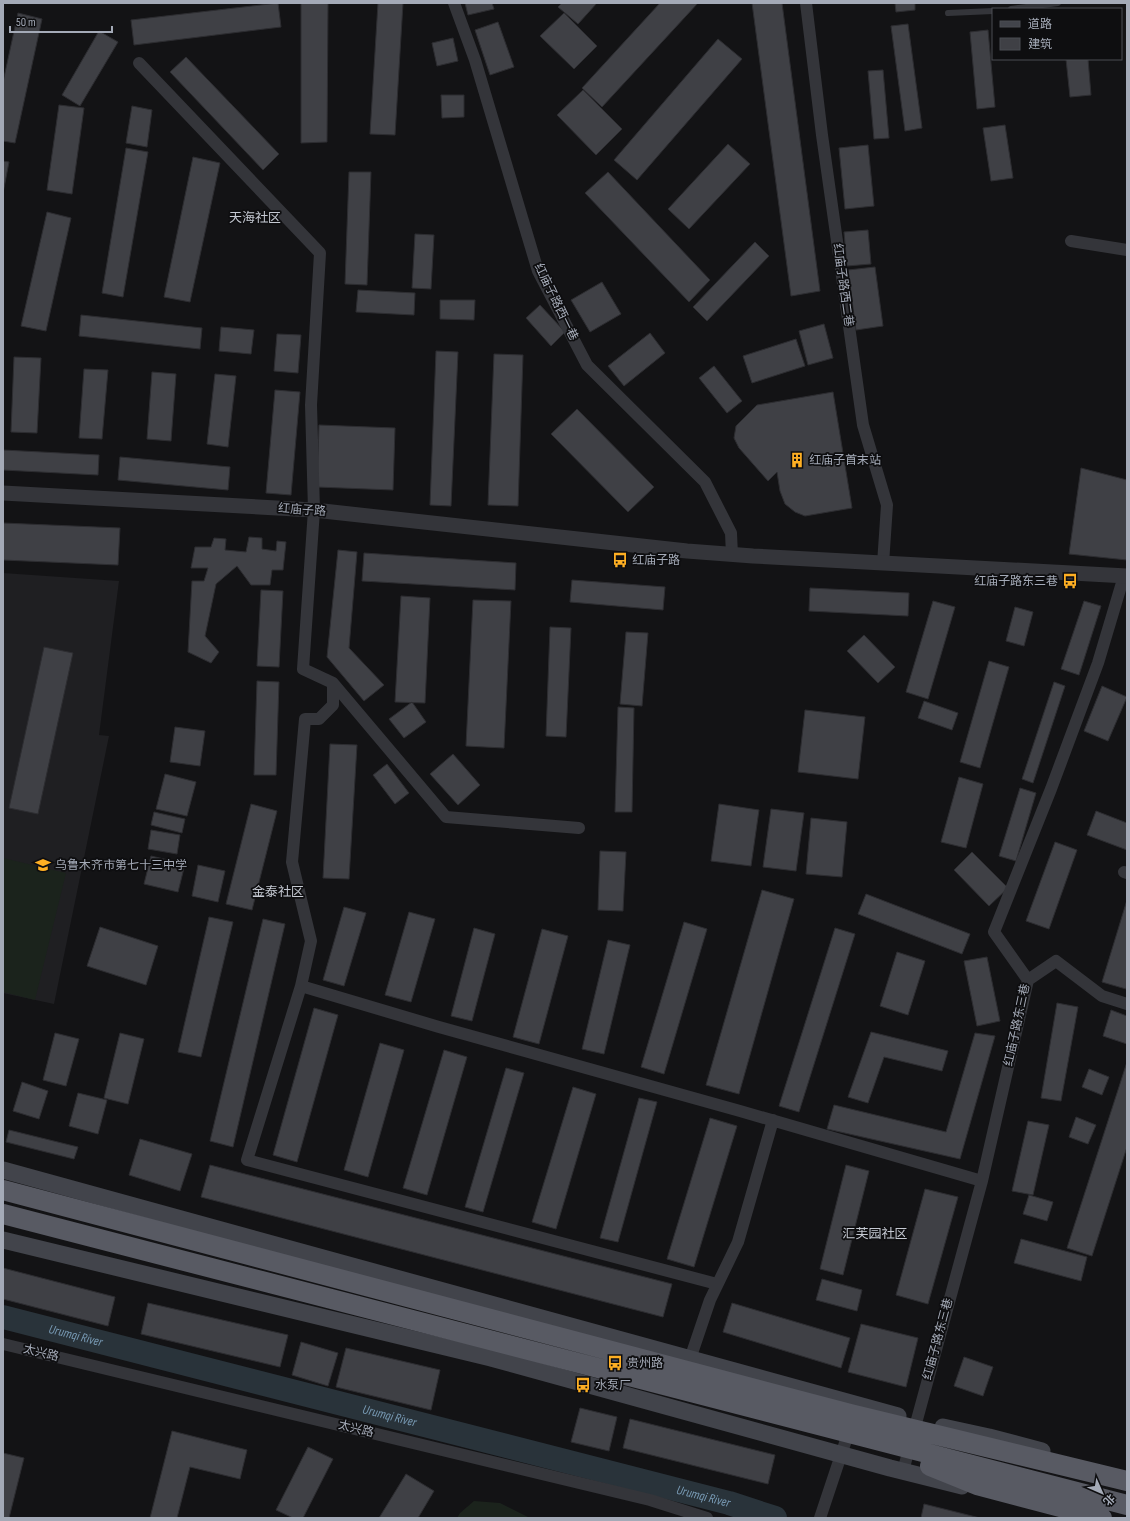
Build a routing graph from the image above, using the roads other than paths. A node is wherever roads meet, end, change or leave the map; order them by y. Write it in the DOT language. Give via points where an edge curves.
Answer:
graph roads {
  1 [pos="454,3"];
  2 [pos="806,3"];
  3 [pos="1058,3"];
  4 [pos="1019,8"];
  5 [pos="992,11"];
  6 [pos="948,13"];
  7 [pos="139,63"];
  8 [pos="1071,241"];
  9 [pos="1127,250"];
  10 [pos="3,493"];
  11 [pos="314,510"];
  12 [pos="732,555"];
  13 [pos="883,564"];
  14 [pos="1126,576"];
  15 [pos="333,683"];
  16 [pos="579,828"];
  17 [pos="1028,980"];
  18 [pos="301,986"];
  19 [pos="1127,1004"];
  20 [pos="773,1120"];
  21 [pos="3,1170"];
  22 [pos="982,1181"];
  23 [pos="3,1190"];
  24 [pos="3,1214"];
  25 [pos="3,1240"];
  26 [pos="717,1284"];
  27 [pos="3,1344"];
  28 [pos="690,1359"];
  29 [pos="857,1405"];
  30 [pos="916,1421"];
  31 [pos="906,1449"];
  32 [pos="842,1455"];
  33 [pos="903,1471"];
  34 [pos="1127,1473"];
  35 [pos="1127,1481"];
  36 [pos="1127,1506"];
  37 [pos="707,1518"];
  38 [pos="821,1518"];
  39 [pos="1085,1518"];
  40 [pos="1102,1518"];
  1 -- 12 [label="street, 红庙子路西一巷" via="475,60 538,271 587,365 705,482 731,533"];
  2 -- 13 [label="street, 红庙子路西二巷" via="862,425 887,505"];
  3 -- 4 [label="lane"];
  5 -- 6 [label="lane"];
  7 -- 11 [label="street" via="320,253 311,405"];
  8 -- 9 [label="street"];
  10 -- 11 [label="street, 红庙子路"];
  11 -- 12 [label="street, 红庙子路"];
  11 -- 15 [label="street" via="303,669"];
  12 -- 13 [label="street, 红庙子路"];
  13 -- 14 [label="street, 红庙子路"];
  14 -- 17 [label="street, 红庙子路东三巷" via="1098,663 994,932"];
  15 -- 16 [label="street" via="446,817"];
  15 -- 18 [label="street" via="333,705 319,719 305,719 292,862 311,941"];
  17 -- 19 [label="street" via="1056,961 1102,996"];
  17 -- 22 [label="street, 红庙子路东三巷"];
  18 -- 20 [label="street"];
  18 -- 26 [label="street" via="247,1160"];
  20 -- 22 [label="street"];
  20 -- 26 [label="street" via="738,1242"];
  21 -- 28 [label="main road"];
  22 -- 30 [label="street, 红庙子路东三巷"];
  23 -- 35 [label="highway, bridge" via="850,1414"];
  24 -- 31 [label="highway, bridge"];
  25 -- 32 [label="main road" via="491,1358"];
  26 -- 28 [label="street"];
  27 -- 37 [label="street, 太兴路" via="650,1500"];
  28 -- 29 [label="main road"];
  29 -- 30 [label="main road"];
  29 -- 32 [label="street"];
  30 -- 33 [label="street, 红庙子路东三巷"];
  30 -- 34 [label="main road" via="989,1436"];
  31 -- 36 [label="highway, bridge"];
  31 -- 40 [label="highway, bridge" via="925,1464 977,1485"];
  32 -- 33 [label="main road"];
  32 -- 38 [label="street"];
  33 -- 39 [label="main road"];
}
